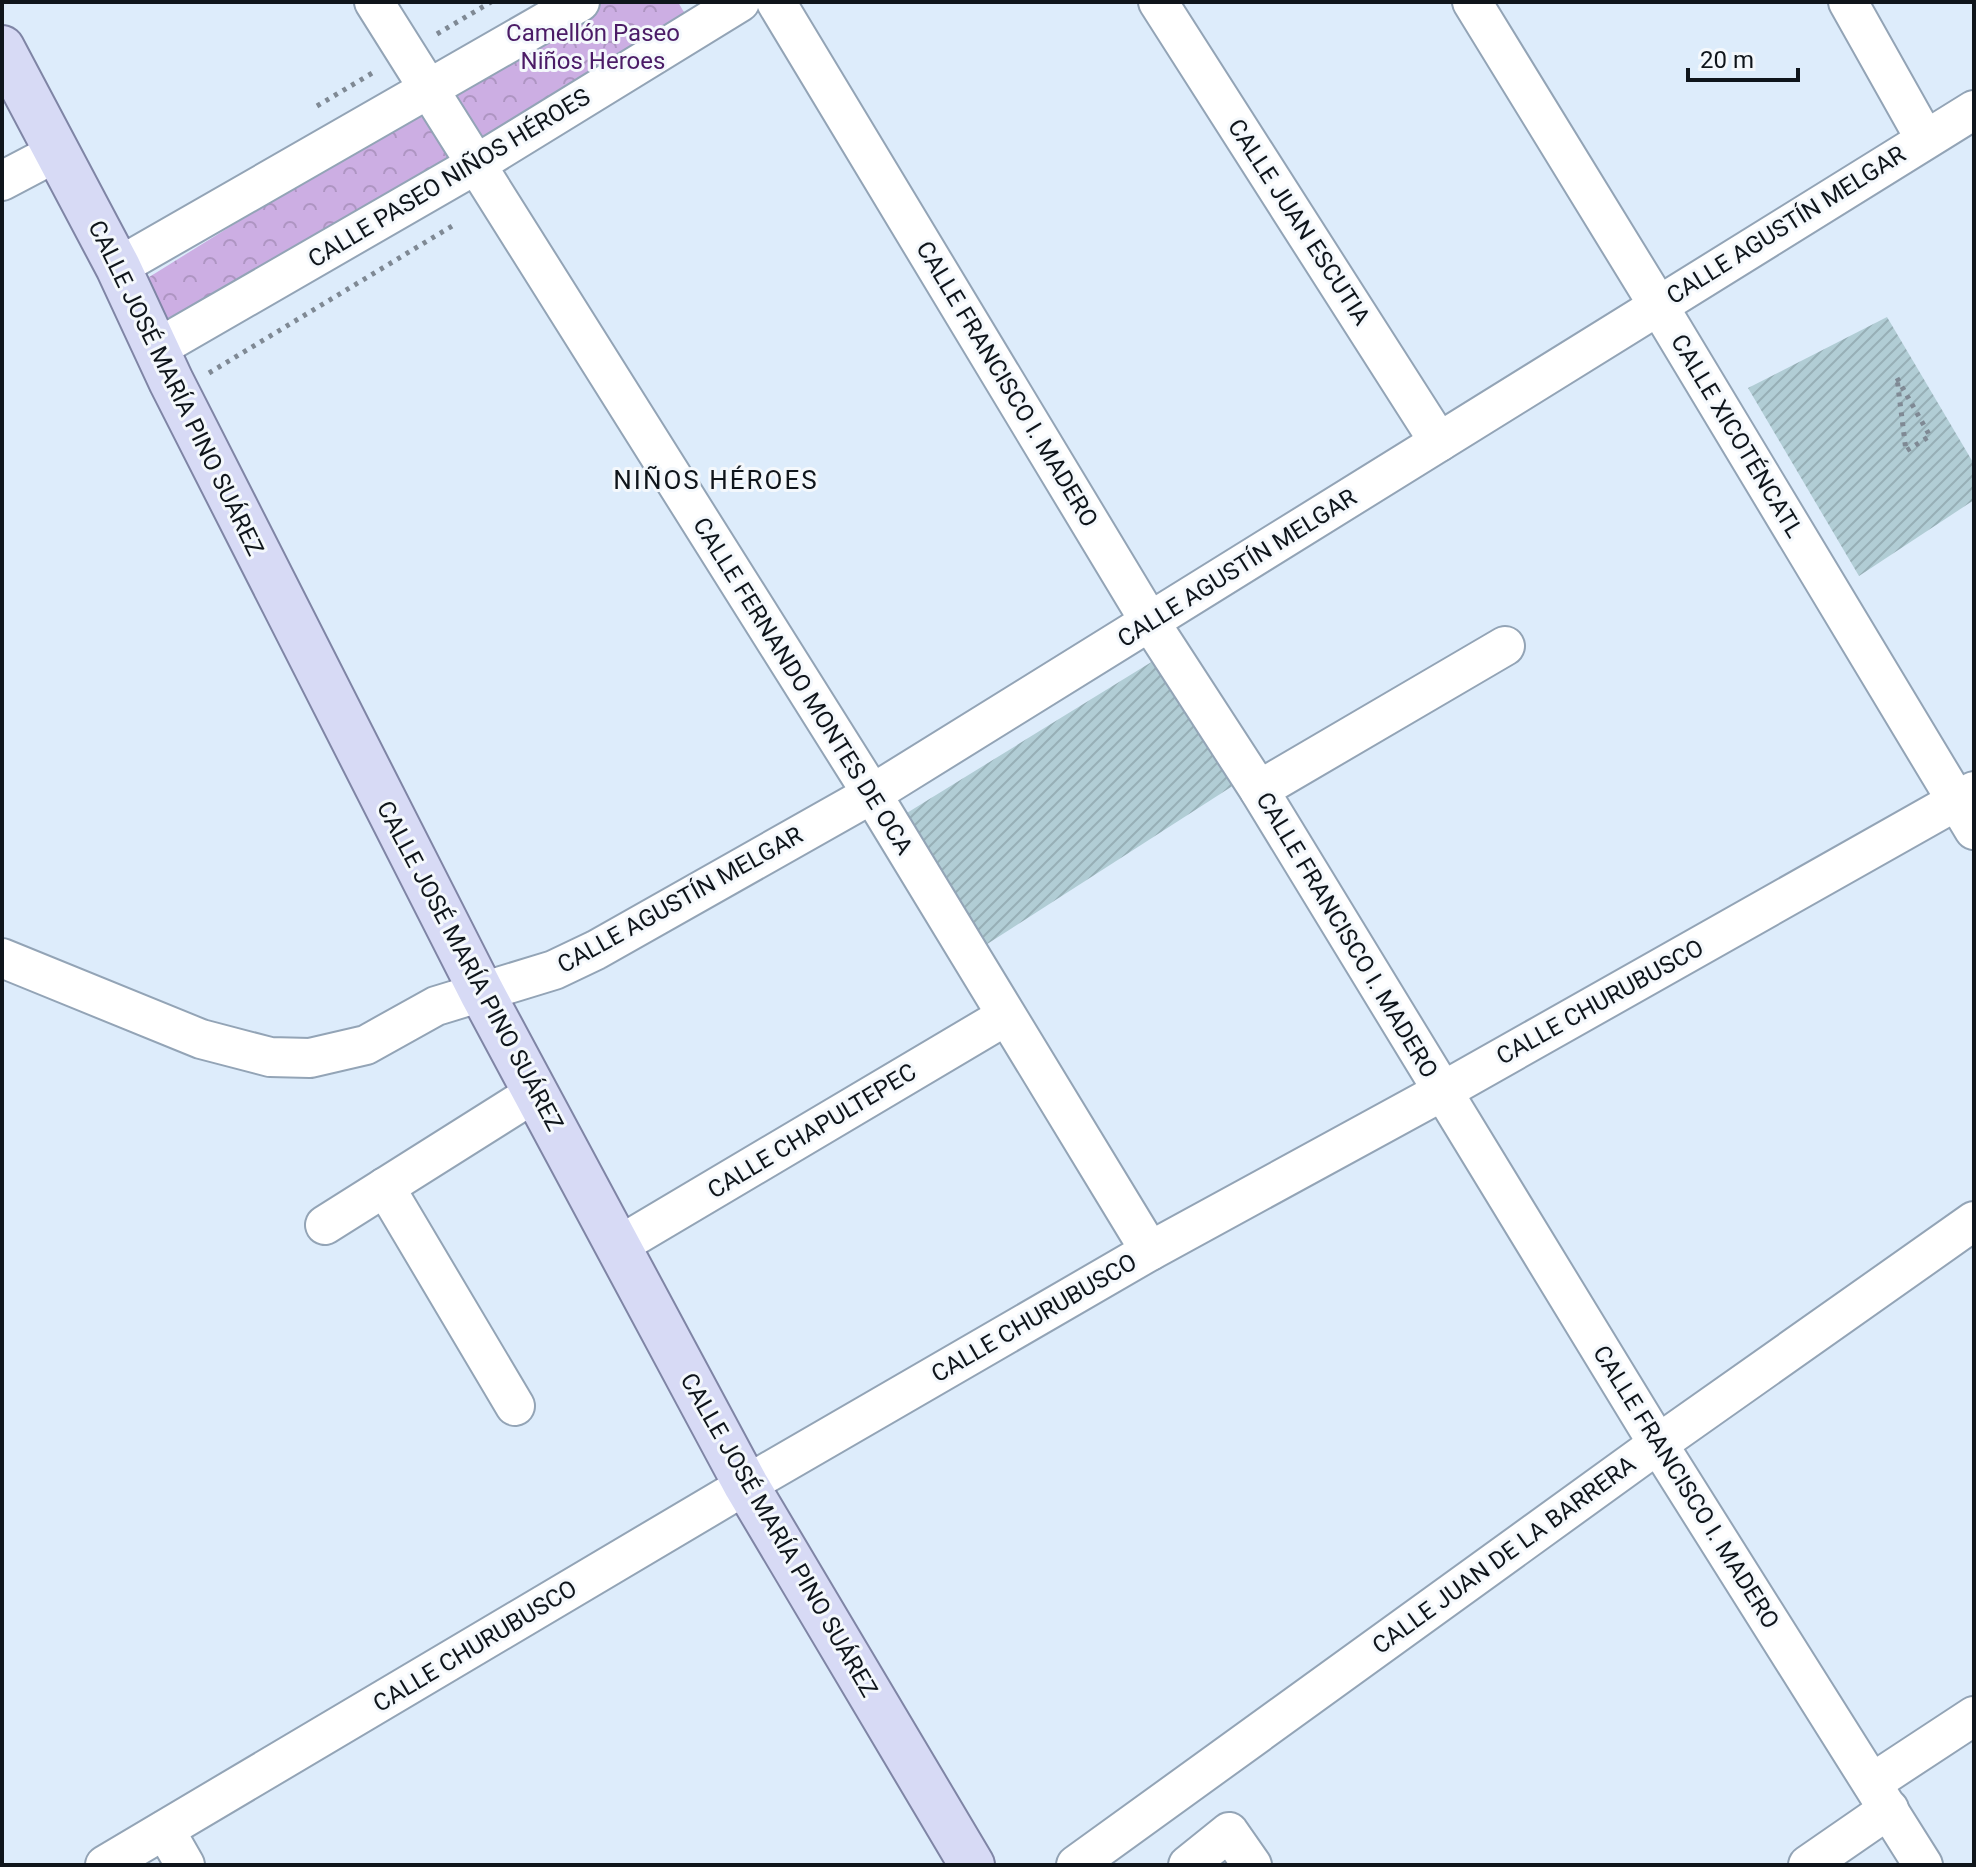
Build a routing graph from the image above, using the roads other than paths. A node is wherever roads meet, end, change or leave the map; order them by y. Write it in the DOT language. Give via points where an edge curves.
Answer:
graph roads {
  1 [pos="374,2"];
  2 [pos="580,2"];
  3 [pos="740,2"];
  4 [pos="776,2"];
  5 [pos="1158,2"];
  6 [pos="1472,2"];
  7 [pos="1848,2"];
  8 [pos="7,68"];
  9 [pos="427,88"];
  10 [pos="1974,110"];
  11 [pos="1925,139"];
  12 [pos="57,152"];
  13 [pos="475,165"];
  14 [pos="2,181"];
  15 [pos="118,267"];
  16 [pos="1658,305"];
  17 [pos="156,349"];
  18 [pos="1439,442"];
  19 [pos="1150,622"];
  20 [pos="1505,646"];
  21 [pos="1259,790"];
  22 [pos="872,794"];
  23 [pos="1968,807"];
  24 [pos="2,958"];
  25 [pos="482,993"];
  26 [pos="1006,1016"];
  27 [pos="1443,1091"];
  28 [pos="536,1092"];
  29 [pos="385,1187"];
  30 [pos="1974,1221"];
  31 [pos="325,1225"];
  32 [pos="618,1246"];
  33 [pos="1150,1251"];
  34 [pos="515,1406"];
  35 [pos="1658,1444"];
  36 [pos="746,1485"];
  37 [pos="1974,1716"];
  38 [pos="1880,1796"];
  39 [pos="165,1830"];
  40 [pos="105,1865"];
  41 [pos="185,1865"];
  42 [pos="972,1865"];
  43 [pos="1076,1865"];
  44 [pos="1188,1865"];
  45 [pos="1252,1865"];
  46 [pos="1810,1865"];
  47 [pos="1923,1865"];
  1 -- 9 [label="street, CALLE FERNANDO MONTES DE OCA"];
  2 -- 9 [label="street"];
  3 -- 13 [label="street, CALLE PASEO NIÑOS HÉROES"];
  4 -- 19 [label="street, CALLE FRANCISCO I. MADERO"];
  5 -- 18 [label="street, CALLE JUAN ESCUTIA"];
  6 -- 16 [label="street, CALLE XICOTÉNCATL"];
  7 -- 11 [label="street"];
  8 -- 12 [label="main road, CALLE JOSÉ MARÍA PINO SUÁREZ"];
  9 -- 13 [label="street, CALLE FERNANDO MONTES DE OCA"];
  9 -- 15 [label="street"];
  10 -- 11 [label="street, CALLE AGUSTÍN MELGAR"];
  11 -- 16 [label="street, CALLE AGUSTÍN MELGAR"];
  12 -- 14 [label="street"];
  12 -- 15 [label="main road, CALLE JOSÉ MARÍA PINO SUÁREZ"];
  13 -- 17 [label="street, CALLE PASEO NIÑOS HÉROES"];
  13 -- 22 [label="street, CALLE FERNANDO MONTES DE OCA"];
  15 -- 17 [label="main road, CALLE JOSÉ MARÍA PINO SUÁREZ"];
  16 -- 18 [label="street, CALLE AGUSTÍN MELGAR"];
  16 -- 23 [label="street, CALLE XICOTÉNCATL"];
  17 -- 25 [label="main road, CALLE JOSÉ MARÍA PINO SUÁREZ"];
  18 -- 19 [label="street, CALLE AGUSTÍN MELGAR"];
  19 -- 21 [label="street, CALLE FRANCISCO I. MADERO"];
  19 -- 22 [label="street, CALLE AGUSTÍN MELGAR"];
  20 -- 21 [label="street"];
  21 -- 27 [label="street, CALLE FRANCISCO I. MADERO"];
  22 -- 25 [label="street, CALLE AGUSTÍN MELGAR" via="596,950"];
  22 -- 26 [label="street, CALLE FERNANDO MONTES DE OCA"];
  23 -- 27 [label="street, CALLE CHURUBUSCO"];
  24 -- 25 [label="street, CALLE AGUSTÍN MELGAR" via="201,1039 270,1057 310,1058 366,1045 436,1006"];
  25 -- 28 [label="main road, CALLE JOSÉ MARÍA PINO SUÁREZ"];
  26 -- 32 [label="street, CALLE CHAPULTEPEC"];
  26 -- 33 [label="street, CALLE FERNANDO MONTES DE OCA"];
  27 -- 33 [label="street, CALLE CHURUBUSCO"];
  27 -- 35 [label="street, CALLE FRANCISCO I. MADERO"];
  28 -- 29 [label="street"];
  28 -- 32 [label="main road, CALLE JOSÉ MARÍA PINO SUÁREZ"];
  29 -- 31 [label="street"];
  29 -- 34 [label="street"];
  30 -- 35 [label="street, CALLE JUAN DE LA BARRERA"];
  32 -- 36 [label="main road, CALLE JOSÉ MARÍA PINO SUÁREZ"];
  33 -- 36 [label="street, CALLE CHURUBUSCO"];
  35 -- 38 [label="street, CALLE FRANCISCO I. MADERO"];
  35 -- 43 [label="street, CALLE JUAN DE LA BARRERA"];
  36 -- 39 [label="street, CALLE CHURUBUSCO"];
  36 -- 42 [label="main road, CALLE JOSÉ MARÍA PINO SUÁREZ"];
  37 -- 38 [label="street"];
  38 -- 46 [label="street"];
  38 -- 47 [label="street, CALLE FRANCISCO I. MADERO"];
  39 -- 40 [label="street, CALLE CHURUBUSCO"];
  39 -- 41 [label="street"];
  44 -- 45 [label="street" via="1229,1832"];
}
